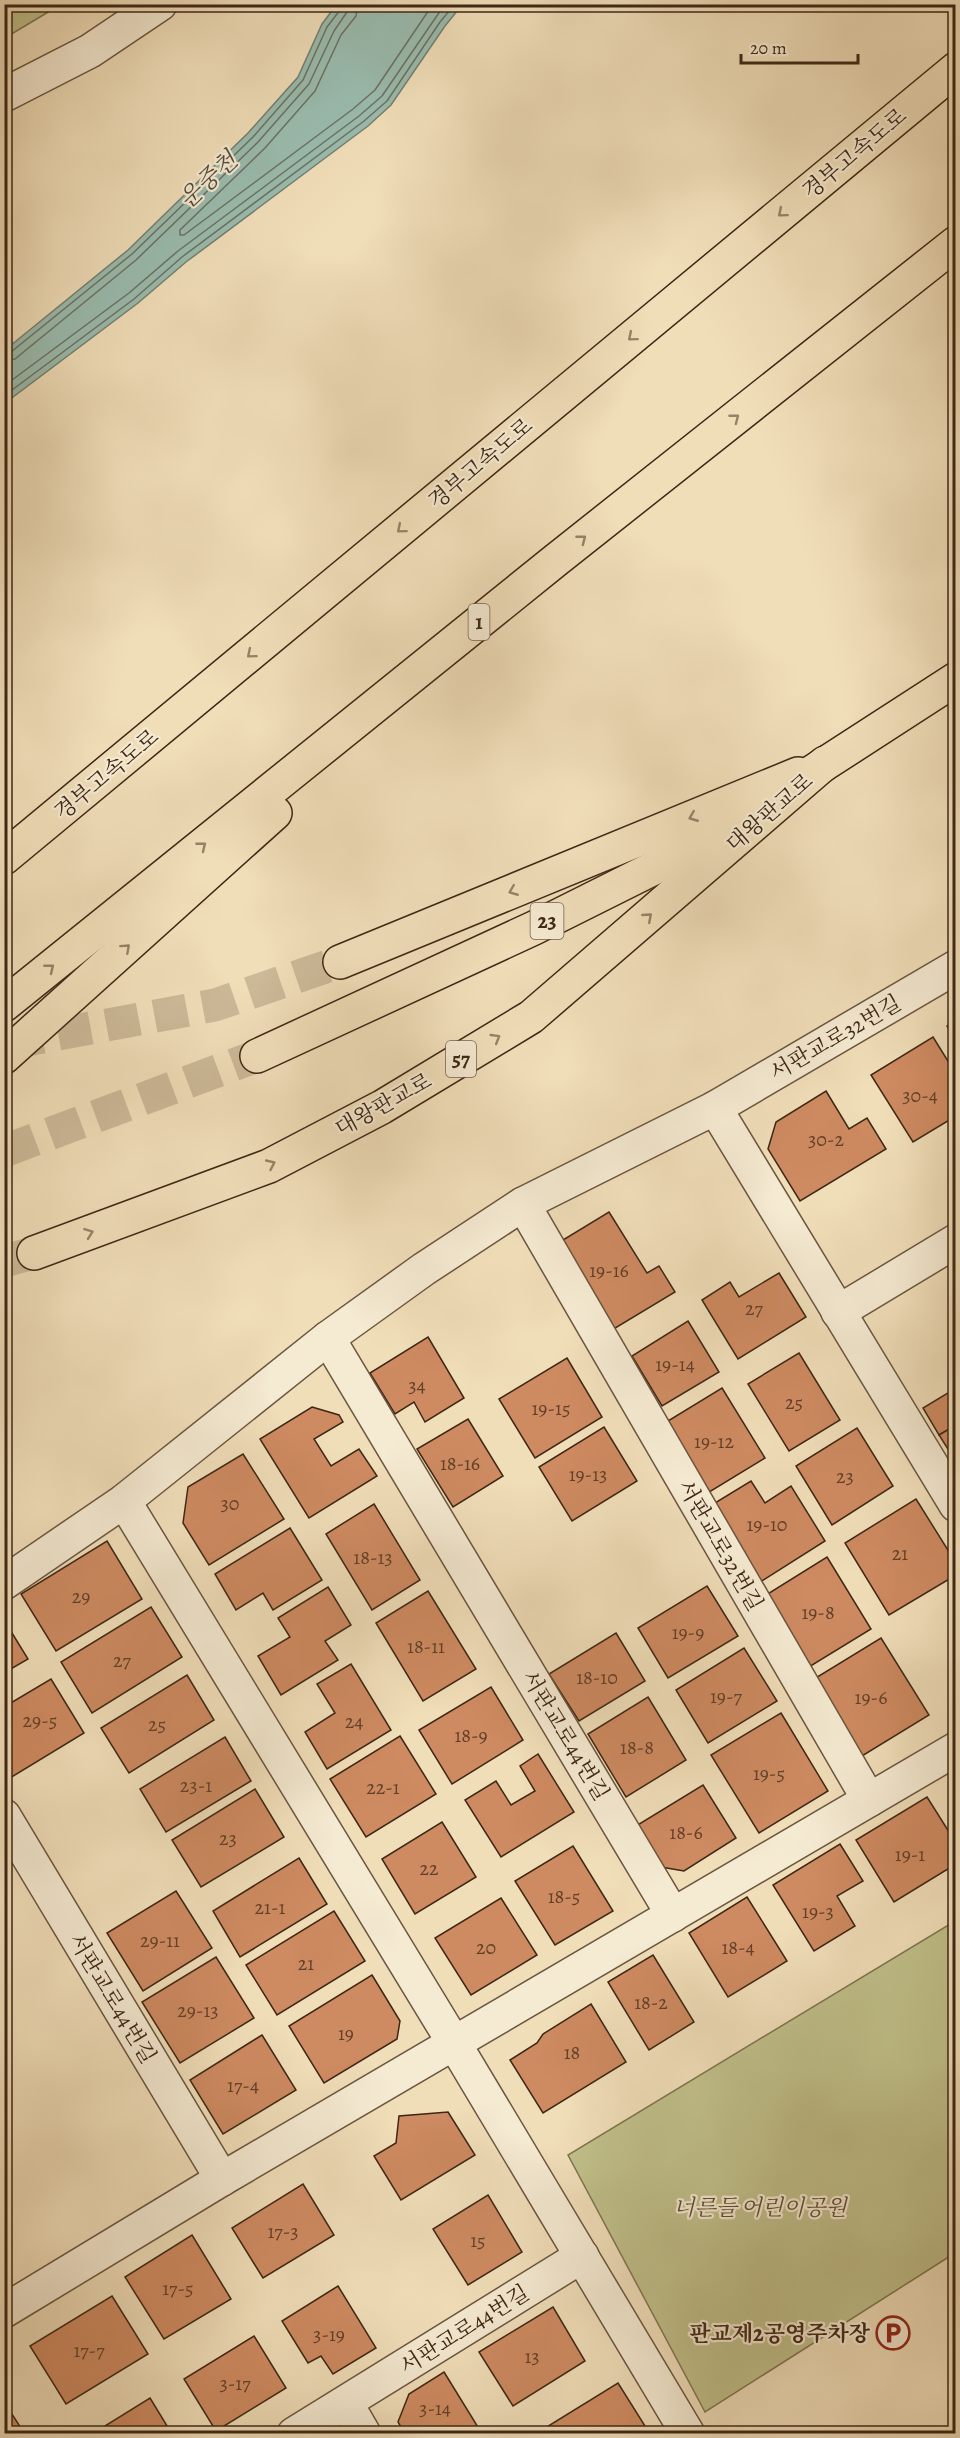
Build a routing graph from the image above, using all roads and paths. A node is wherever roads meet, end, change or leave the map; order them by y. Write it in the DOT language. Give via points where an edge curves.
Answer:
graph roads {
  1 [pos="160,4"];
  2 [pos="956,69"];
  3 [pos="4,95"];
  4 [pos="956,243"];
  5 [pos="556,560"];
  6 [pos="956,679"];
  7 [pos="825,764"];
  8 [pos="4,858"];
  9 [pos="340,962"];
  10 [pos="956,967"];
  11 [pos="4,1005"];
  12 [pos="257,1056"];
  13 [pos="4,1057"];
  14 [pos="715,1108"];
  15 [pos="523,1204"];
  16 [pos="956,1241"];
  17 [pos="34,1253"];
  18 [pos="838,1312"];
  19 [pos="328,1338"];
  20 [pos="954,1499"];
  21 [pos="124,1501"];
  22 [pos="4,1583"];
  23 [pos="956,1749"];
  24 [pos="869,1800"];
  25 [pos="4,1816"];
  26 [pos="673,1915"];
  27 [pos="454,2043"];
  28 [pos="222,2180"];
  29 [pos="582,2256"];
  30 [pos="4,2311"];
  31 [pos="346,2403"];
  32 [pos="294,2433"];
  33 [pos="364,2433"];
  34 [pos="688,2433"];
  1 -- 3 [label="street" via="90,51"];
  2 -- 8 [label="main road, 경부고속도로, one-way"];
  5 -- 4 [label="main road, 1, one-way"];
  11 -- 5 [label="main road, 1, one-way"];
  13 -- 5 [label="main road, one-way"];
  6 -- 7 [label="main road"];
  7 -- 9 [label="main road, 대왕판교로, one-way"];
  7 -- 12 [label="main road, 대왕판교로 / 23" via="678,856 524,933"];
  17 -- 7 [label="main road, 대왕판교로 / 57, one-way" via="269,1166 382,1107 531,1017"];
  10 -- 14 [label="street, 서판교로32번길"];
  14 -- 15 [label="street, 서판교로32번길"];
  14 -- 18 [label="street"];
  15 -- 19 [label="street, 서판교로32번길"];
  15 -- 24 [label="street, 서판교로32번길"];
  16 -- 18 [label="street"];
  18 -- 20 [label="street"];
  19 -- 21 [label="street"];
  19 -- 26 [label="street, 서판교로44번길"];
  21 -- 22 [label="street"];
  21 -- 27 [label="street"];
  23 -- 24 [label="street"];
  24 -- 26 [label="street"];
  25 -- 28 [label="street, 서판교로44번길"];
  26 -- 27 [label="street"];
  27 -- 28 [label="street"];
  27 -- 29 [label="street"];
  28 -- 30 [label="street"];
  29 -- 31 [label="street, 서판교로44번길"];
  29 -- 34 [label="street"];
  31 -- 32 [label="street, 서판교로44번길"];
  31 -- 33 [label="street"];
}
